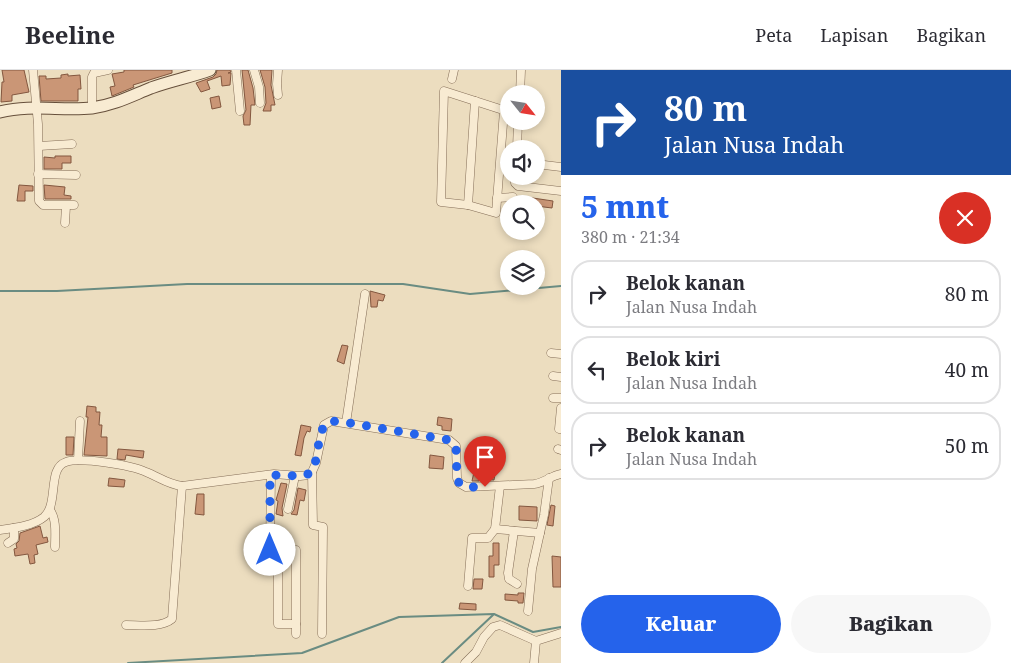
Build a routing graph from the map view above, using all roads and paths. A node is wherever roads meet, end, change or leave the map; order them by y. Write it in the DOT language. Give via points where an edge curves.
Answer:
graph roads {
  1 [pos="33,70"];
  2 [pos="108,70"];
  3 [pos="210,70"];
  4 [pos="236,70"];
  5 [pos="254,70"];
  6 [pos="278,70"];
  7 [pos="454,70"];
  8 [pos="521,70"];
  9 [pos="175,75"];
  10 [pos="452,80"];
  11 [pos="520,85"];
  12 [pos="278,95"];
  13 [pos="475,101"];
  14 [pos="260,104"];
  15 [pos="92,108"];
  16 [pos="37,109"];
  17 [pos="500,110"];
  18 [pos="0,112"];
  19 [pos="240,112"];
  20 [pos="504,130"];
  21 [pos="72,144"];
  22 [pos="39,146"];
  23 [pos="545,165"];
  24 [pos="561,167"];
  25 [pos="38,174"];
  26 [pos="76,175"];
  27 [pos="517,185"];
  28 [pos="561,191"];
  29 [pos="497,198"];
  30 [pos="500,198"];
  31 [pos="468,205"];
  32 [pos="65,223"];
  33 [pos="365,294"];
  34 [pos="551,353"];
  35 [pos="561,354"];
  36 [pos="561,408"];
  37 [pos="80,422"];
  38 [pos="346,423"];
  39 [pos="561,429"];
  40 [pos="78,460"];
  41 [pos="312,472"];
  42 [pos="561,474"];
  43 [pos="270,475"];
  44 [pos="294,476"];
  45 [pos="549,478"];
  46 [pos="182,486"];
  47 [pos="500,486"];
  48 [pos="288,509"];
  49 [pos="50,510"];
  50 [pos="14,528"];
  51 [pos="495,529"];
  52 [pos="0,530"];
  53 [pos="514,530"];
  54 [pos="540,533"];
  55 [pos="8,543"];
  56 [pos="55,547"];
  57 [pos="278,550"];
  58 [pos="517,584"];
  59 [pos="468,586"];
  60 [pos="528,611"];
  61 [pos="296,624"];
  62 [pos="126,625"];
  63 [pos="561,633"];
  64 [pos="296,634"];
  65 [pos="322,634"];
  66 [pos="536,641"];
  67 [pos="465,663"];
  68 [pos="534,663"];
  1 -- 16 [label="street"];
  2 -- 15 [label="street" via="94,73 92,77"];
  3 -- 9 [label="street"];
  4 -- 19 [label="street"];
  5 -- 14 [label="street"];
  6 -- 12 [label="street"];
  7 -- 10 [label="street"];
  8 -- 11 [label="street"];
  9 -- 15 [label="street" via="119,102"];
  13 -- 17 [label="street"];
  13 -- 31 [label="street"];
  13 -- 31 [label="street" via="444,91 441,202"];
  15 -- 16 [label="street"];
  16 -- 18 [label="street"];
  16 -- 22 [label="street"];
  20 -- 29 [label="street"];
  21 -- 22 [label="street"];
  22 -- 25 [label="street"];
  23 -- 24 [label="street"];
  25 -- 26 [label="street"];
  25 -- 32 [label="street" via="40,203 70,205"];
  27 -- 28 [label="street"];
  29 -- 30 [label="street"];
  29 -- 31 [label="street" via="496,213"];
  33 -- 38 [label="street"];
  34 -- 35 [label="street"];
  36 -- 39 [label="street"];
  37 -- 40 [label="street"];
  38 -- 41 [label="street" via="331,420 324,425"];
  38 -- 47 [label="street" via="449,440 456,446 457,478 462,486"];
  40 -- 46 [label="street" via="138,469 169,484"];
  40 -- 49 [label="street" via="66,462 58,468"];
  41 -- 44 [label="street"];
  41 -- 65 [label="street" via="313,525 322,527"];
  42 -- 45 [label="street"];
  43 -- 44 [label="street"];
  43 -- 46 [label="street"];
  43 -- 57 [label="street" via="270,550"];
  44 -- 48 [label="street"];
  45 -- 47 [label="street" via="539,484"];
  45 -- 54 [label="street"];
  46 -- 62 [label="street" via="172,619 156,624"];
  47 -- 51 [label="street"];
  49 -- 50 [label="street" via="38,521"];
  49 -- 56 [label="street" via="55,522"];
  50 -- 52 [label="street"];
  50 -- 55 [label="street" via="14,539"];
  51 -- 53 [label="street"];
  51 -- 59 [label="street" via="488,538 472,538"];
  53 -- 54 [label="street"];
  53 -- 58 [label="street" via="508,573 509,579"];
  54 -- 60 [label="street"];
  57 -- 61 [label="street" via="296,550"];
  57 -- 61 [label="street" via="278,624"];
  61 -- 64 [label="street"];
  63 -- 66 [label="street"];
  66 -- 67 [label="street" via="500,625 493,627"];
  66 -- 68 [label="street"];
}
